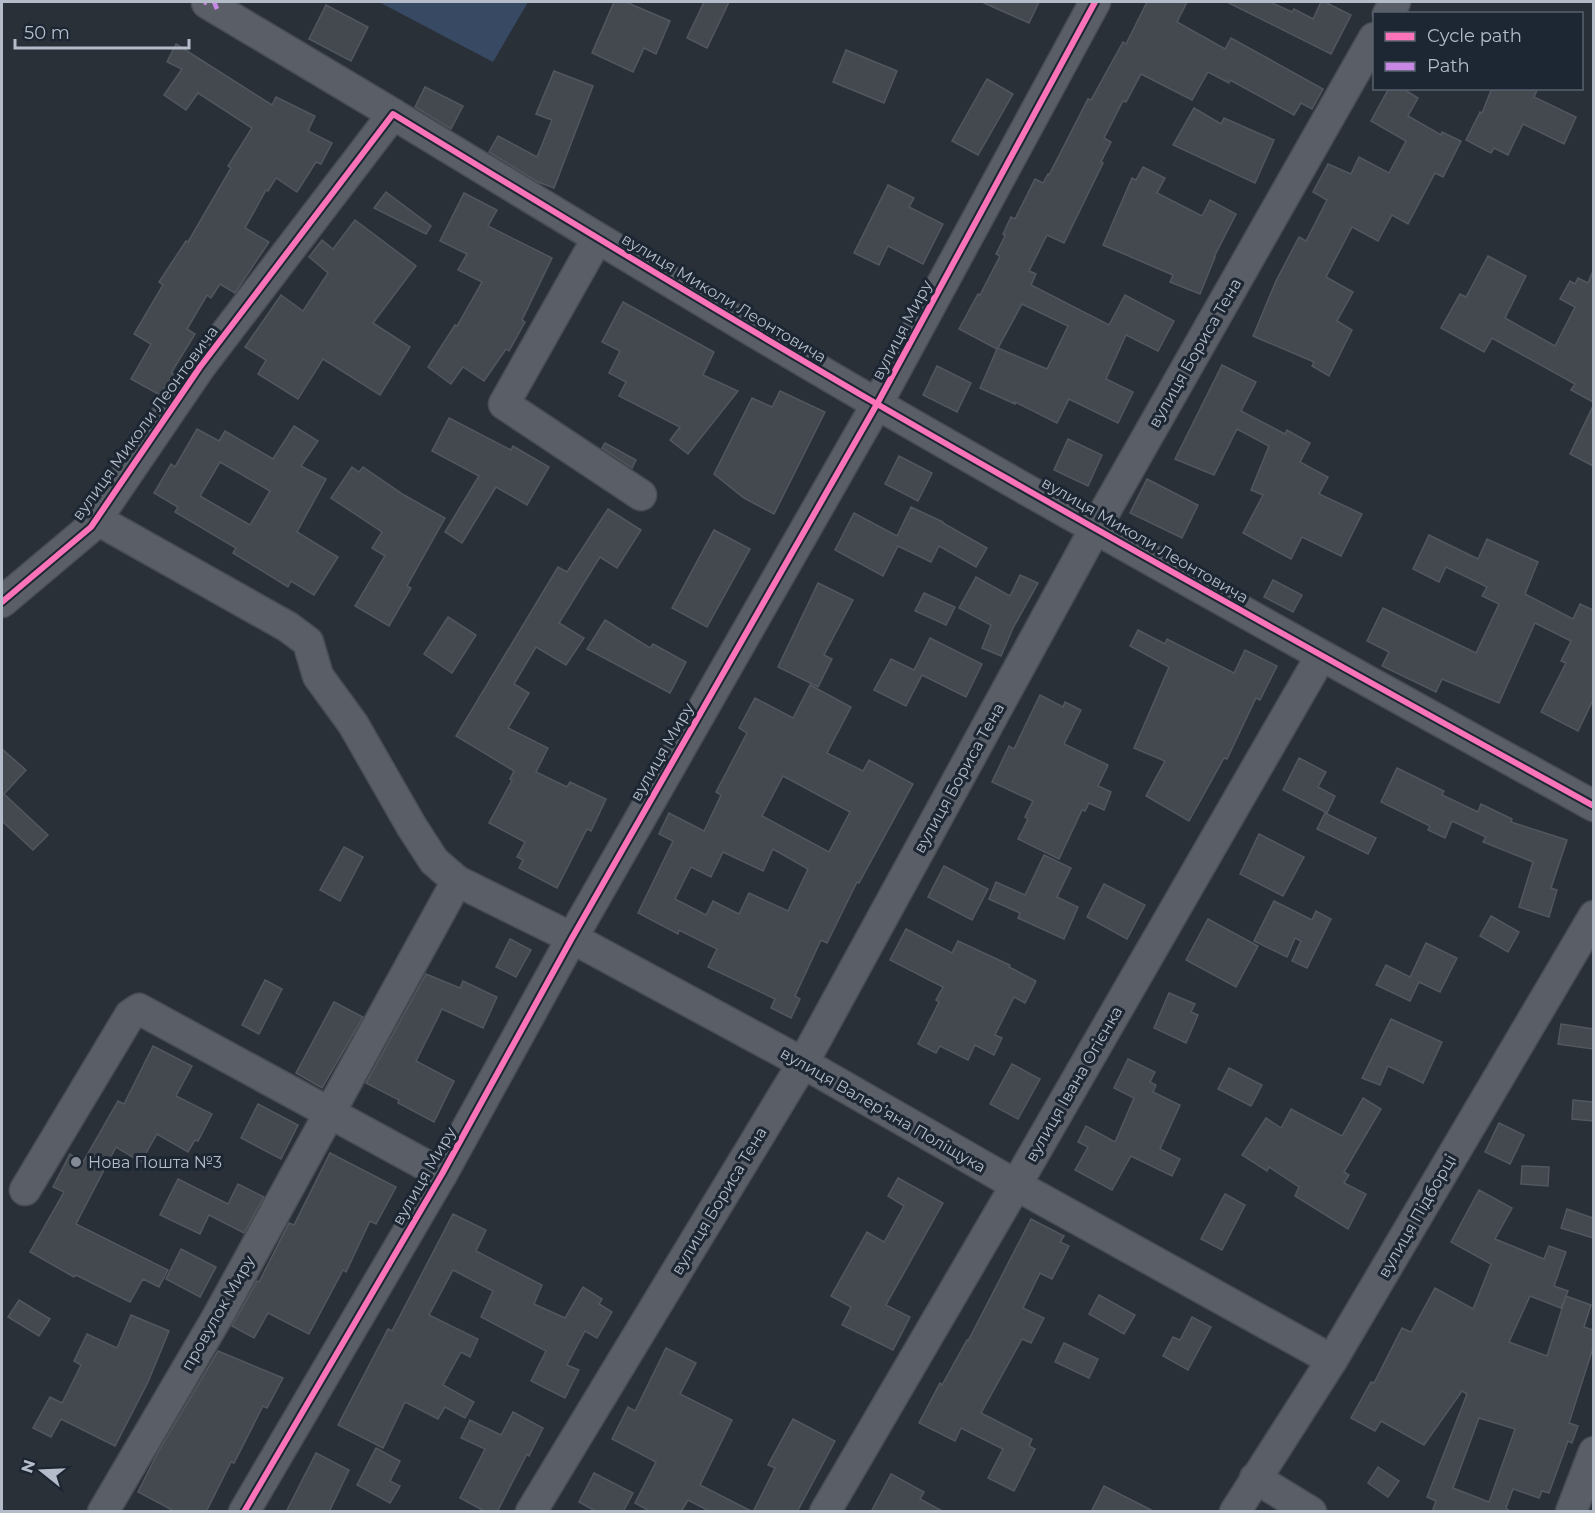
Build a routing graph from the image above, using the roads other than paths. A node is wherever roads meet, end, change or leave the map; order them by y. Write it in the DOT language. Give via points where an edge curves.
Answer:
graph roads {
  1 [pos="1095,2"];
  2 [pos="207,3"];
  3 [pos="1373,40"];
  4 [pos="393,114"];
  5 [pos="597,238"];
  6 [pos="877,404"];
  7 [pos="641,495"];
  8 [pos="96,519"];
  9 [pos="1096,527"];
  10 [pos="2,602"];
  11 [pos="1321,656"];
  12 [pos="1593,806"];
  13 [pos="458,880"];
  14 [pos="1593,916"];
  15 [pos="572,938"];
  16 [pos="803,1063"];
  17 [pos="330,1113"];
  18 [pos="442,1174"];
  19 [pos="1016,1185"];
  20 [pos="25,1190"];
  21 [pos="1332,1360"];
  22 [pos="1593,1452"];
  23 [pos="1255,1478"];
  24 [pos="103,1512"];
  25 [pos="244,1512"];
  26 [pos="531,1512"];
  27 [pos="825,1512"];
  28 [pos="1235,1512"];
  29 [pos="1311,1512"];
  30 [pos="1570,1512"];
  1 -- 6 [label="street, вулиця Миру"];
  2 -- 4 [label="street, вулиця Миколи Леонтовича"];
  3 -- 9 [label="street, вулиця Бориса Тена"];
  4 -- 5 [label="street, вулиця Миколи Леонтовича"];
  4 -- 8 [label="street, вулиця Миколи Леонтовича" via="200,367"];
  5 -- 6 [label="street, вулиця Миколи Леонтовича"];
  5 -- 7 [label="street" via="504,404"];
  6 -- 9 [label="street, вулиця Миколи Леонтовича"];
  6 -- 15 [label="street, вулиця Миру"];
  8 -- 10 [label="street, вулиця Миколи Леонтовича"];
  8 -- 13 [label="street, вулиця Валерʼяна Поліщука" via="308,642 318,676 353,724 412,827 435,861"];
  9 -- 11 [label="street, вулиця Миколи Леонтовича"];
  9 -- 16 [label="street, вулиця Бориса Тена"];
  11 -- 12 [label="street, вулиця Миколи Леонтовича"];
  11 -- 19 [label="street, вулиця Івана Огієнка"];
  13 -- 15 [label="street, вулиця Валерʼяна Поліщука"];
  13 -- 17 [label="street, провулок Миру"];
  14 -- 21 [label="street, вулиця Підборці"];
  15 -- 16 [label="street, вулиця Валерʼяна Поліщука"];
  15 -- 18 [label="street, вулиця Миру"];
  16 -- 19 [label="street, вулиця Валерʼяна Поліщука"];
  16 -- 26 [label="street, вулиця Бориса Тена"];
  17 -- 18 [label="street"];
  17 -- 20 [label="street" via="144,1011 133,1011"];
  17 -- 24 [label="street, провулок Миру" via="218,1316"];
  18 -- 25 [label="street, вулиця Миру"];
  19 -- 21 [label="street, вулиця Валерʼяна Поліщука"];
  19 -- 27 [label="street, вулиця Івана Огієнка"];
  21 -- 23 [label="street, вулиця Підборці"];
  22 -- 30 [label="street"];
  23 -- 28 [label="street, вулиця Підборці"];
  23 -- 29 [label="street"];
}
